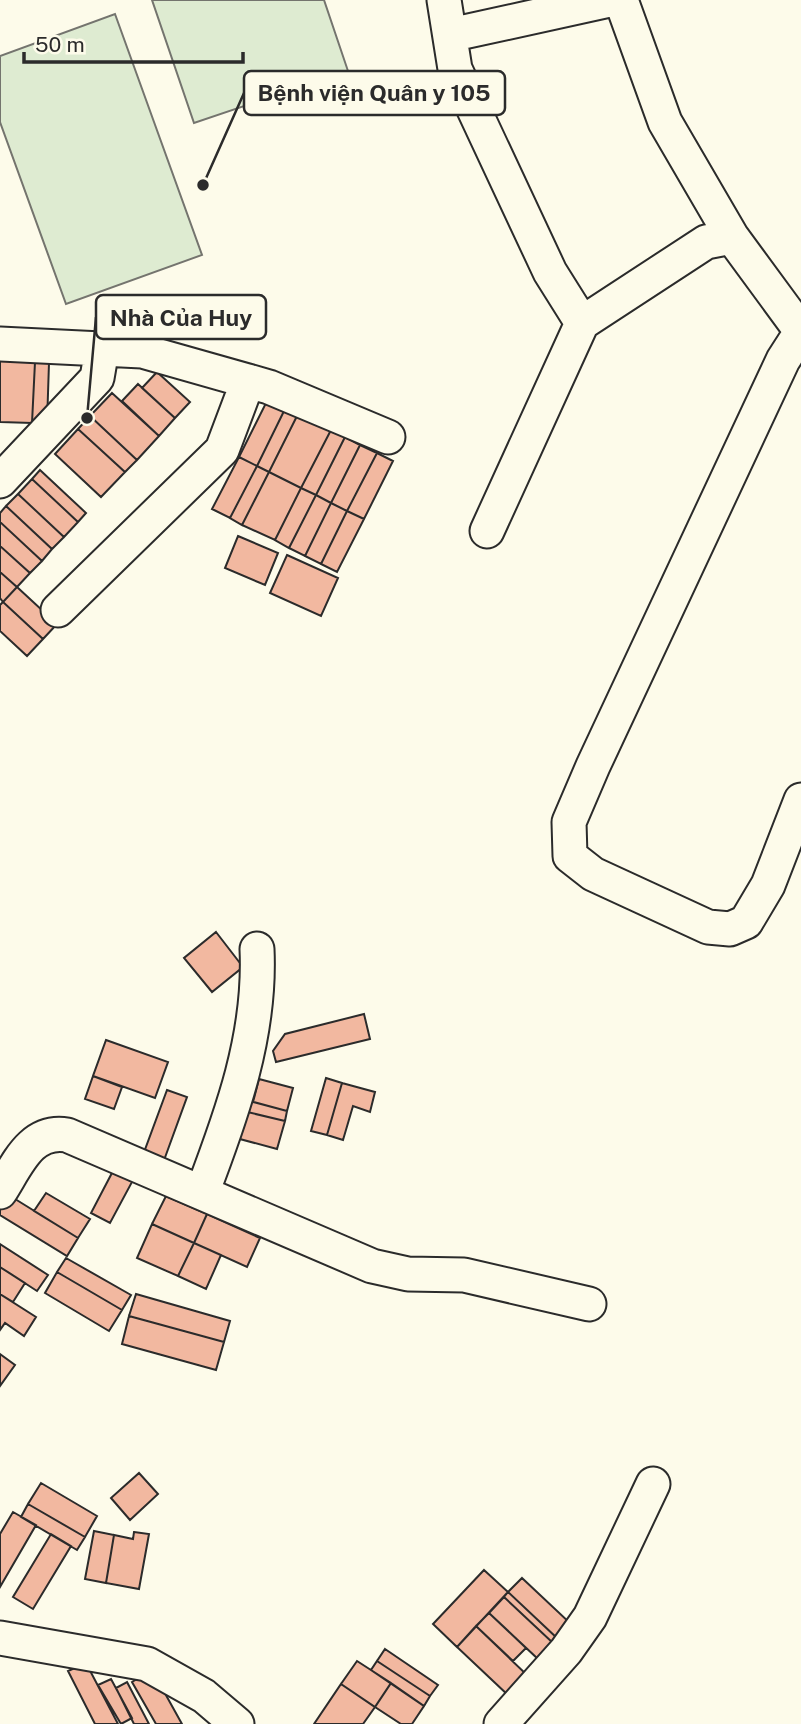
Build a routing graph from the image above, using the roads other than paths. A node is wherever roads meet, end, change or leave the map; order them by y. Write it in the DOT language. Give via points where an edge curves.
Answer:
graph roads {
  1 [pos="444,0"];
  2 [pos="610,0"];
  3 [pos="621,0"];
  4 [pos="450,35"];
  5 [pos="732,237"];
  6 [pos="582,323"];
  7 [pos="801,332"];
  8 [pos="0,344"];
  9 [pos="102,349"];
  10 [pos="248,381"];
  11 [pos="388,437"];
  12 [pos="0,481"];
  13 [pos="487,531"];
  14 [pos="58,610"];
  15 [pos="801,800"];
  16 [pos="257,949"];
  17 [pos="0,1192"];
  18 [pos="202,1193"];
  19 [pos="589,1304"];
  20 [pos="653,1484"];
  21 [pos="0,1638"];
  22 [pos="237,1724"];
  23 [pos="501,1724"];
  1 -- 4 [label="street"];
  2 -- 4 [label="street"];
  3 -- 5 [label="street" via="665,122"];
  4 -- 6 [label="street" via="455,69 550,272"];
  5 -- 6 [label="street" via="706,242"];
  5 -- 7 [label="street"];
  6 -- 13 [label="street"];
  7 -- 15 [label="street" via="783,360 593,766 569,822 570,856 593,874 708,927 730,929 746,922 768,886"];
  8 -- 9 [label="street"];
  9 -- 10 [label="street" via="142,351"];
  9 -- 12 [label="street" via="97,378"];
  10 -- 11 [label="street"];
  10 -- 14 [label="street" via="222,450"];
  16 -- 18 [label="street" via="252,1041"];
  17 -- 18 [label="street" via="29,1147 53,1133 78,1138"];
  18 -- 19 [label="street" via="387,1271 464,1275"];
  20 -- 23 [label="street" via="590,1617"];
  21 -- 22 [label="street" via="146,1664 204,1696"];
}
